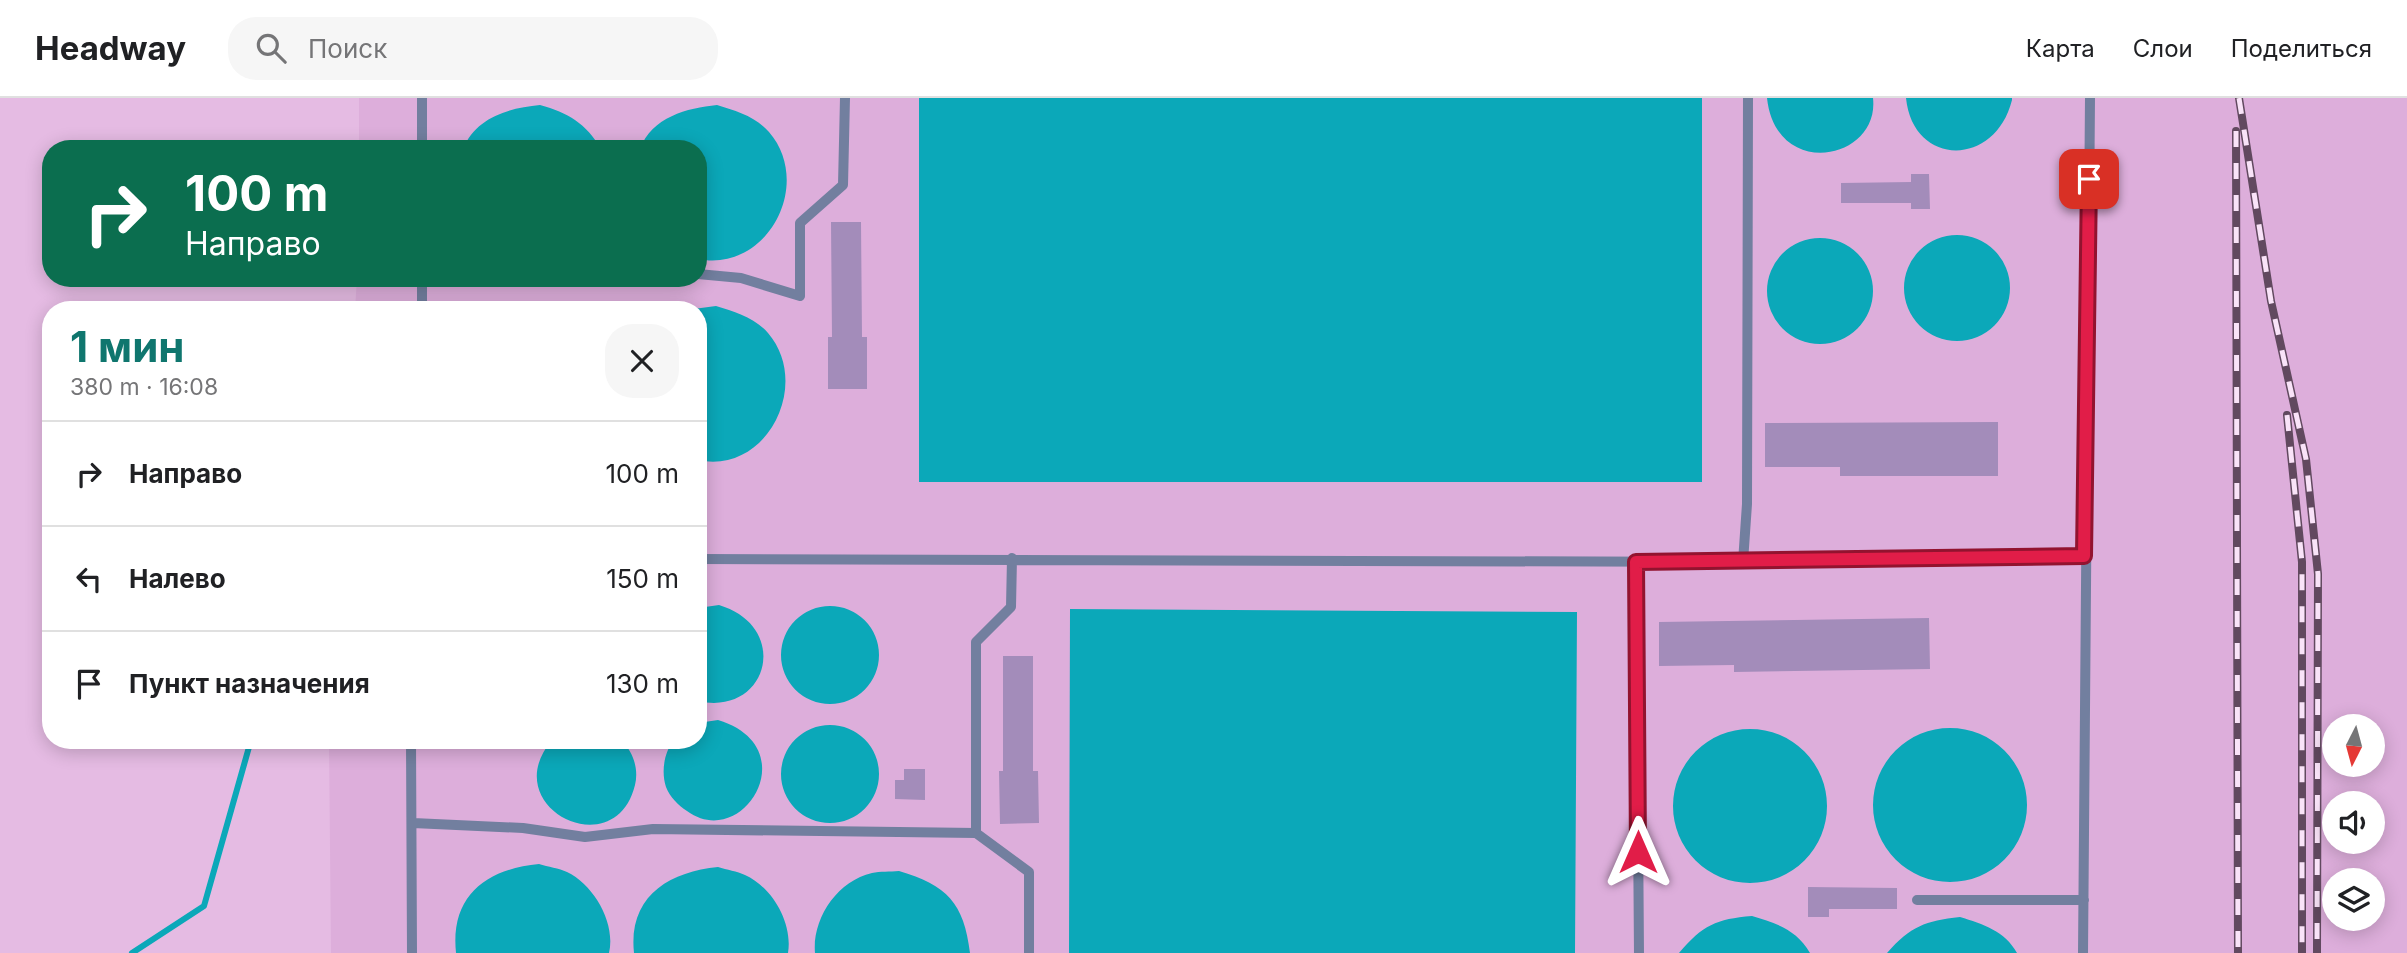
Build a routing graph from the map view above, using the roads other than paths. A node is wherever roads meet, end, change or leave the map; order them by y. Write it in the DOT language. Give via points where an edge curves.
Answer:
graph roads {
  1 [pos="422,98"];
  2 [pos="845,98"];
  3 [pos="1748,98"];
  4 [pos="2090,98"];
  5 [pos="422,140"];
  6 [pos="707,275"];
  7 [pos="2084,556"];
  8 [pos="1012,558"];
  9 [pos="707,559"];
  10 [pos="1636,562"];
  11 [pos="1743,562"];
  12 [pos="411,749"];
  13 [pos="413,823"];
  14 [pos="976,833"];
  15 [pos="1917,900"];
  16 [pos="2084,900"];
  17 [pos="412,953"];
  18 [pos="1029,953"];
  19 [pos="1639,953"];
  20 [pos="2083,953"];
  1 -- 5 [label="lane"];
  2 -- 6 [label="lane" via="843,186 800,223 800,296 741,278"];
  3 -- 11 [label="lane"];
  4 -- 7 [label="lane"];
  7 -- 11 [label="lane"];
  7 -- 16 [label="lane"];
  8 -- 9 [label="lane"];
  8 -- 10 [label="lane"];
  8 -- 14 [label="lane" via="1011,607 976,642"];
  10 -- 11 [label="lane"];
  10 -- 19 [label="lane"];
  12 -- 13 [label="lane"];
  13 -- 14 [label="lane" via="523,828 585,837 653,829"];
  13 -- 17 [label="lane"];
  14 -- 18 [label="lane" via="1029,872"];
  15 -- 16 [label="lane"];
  16 -- 20 [label="lane"];
}
